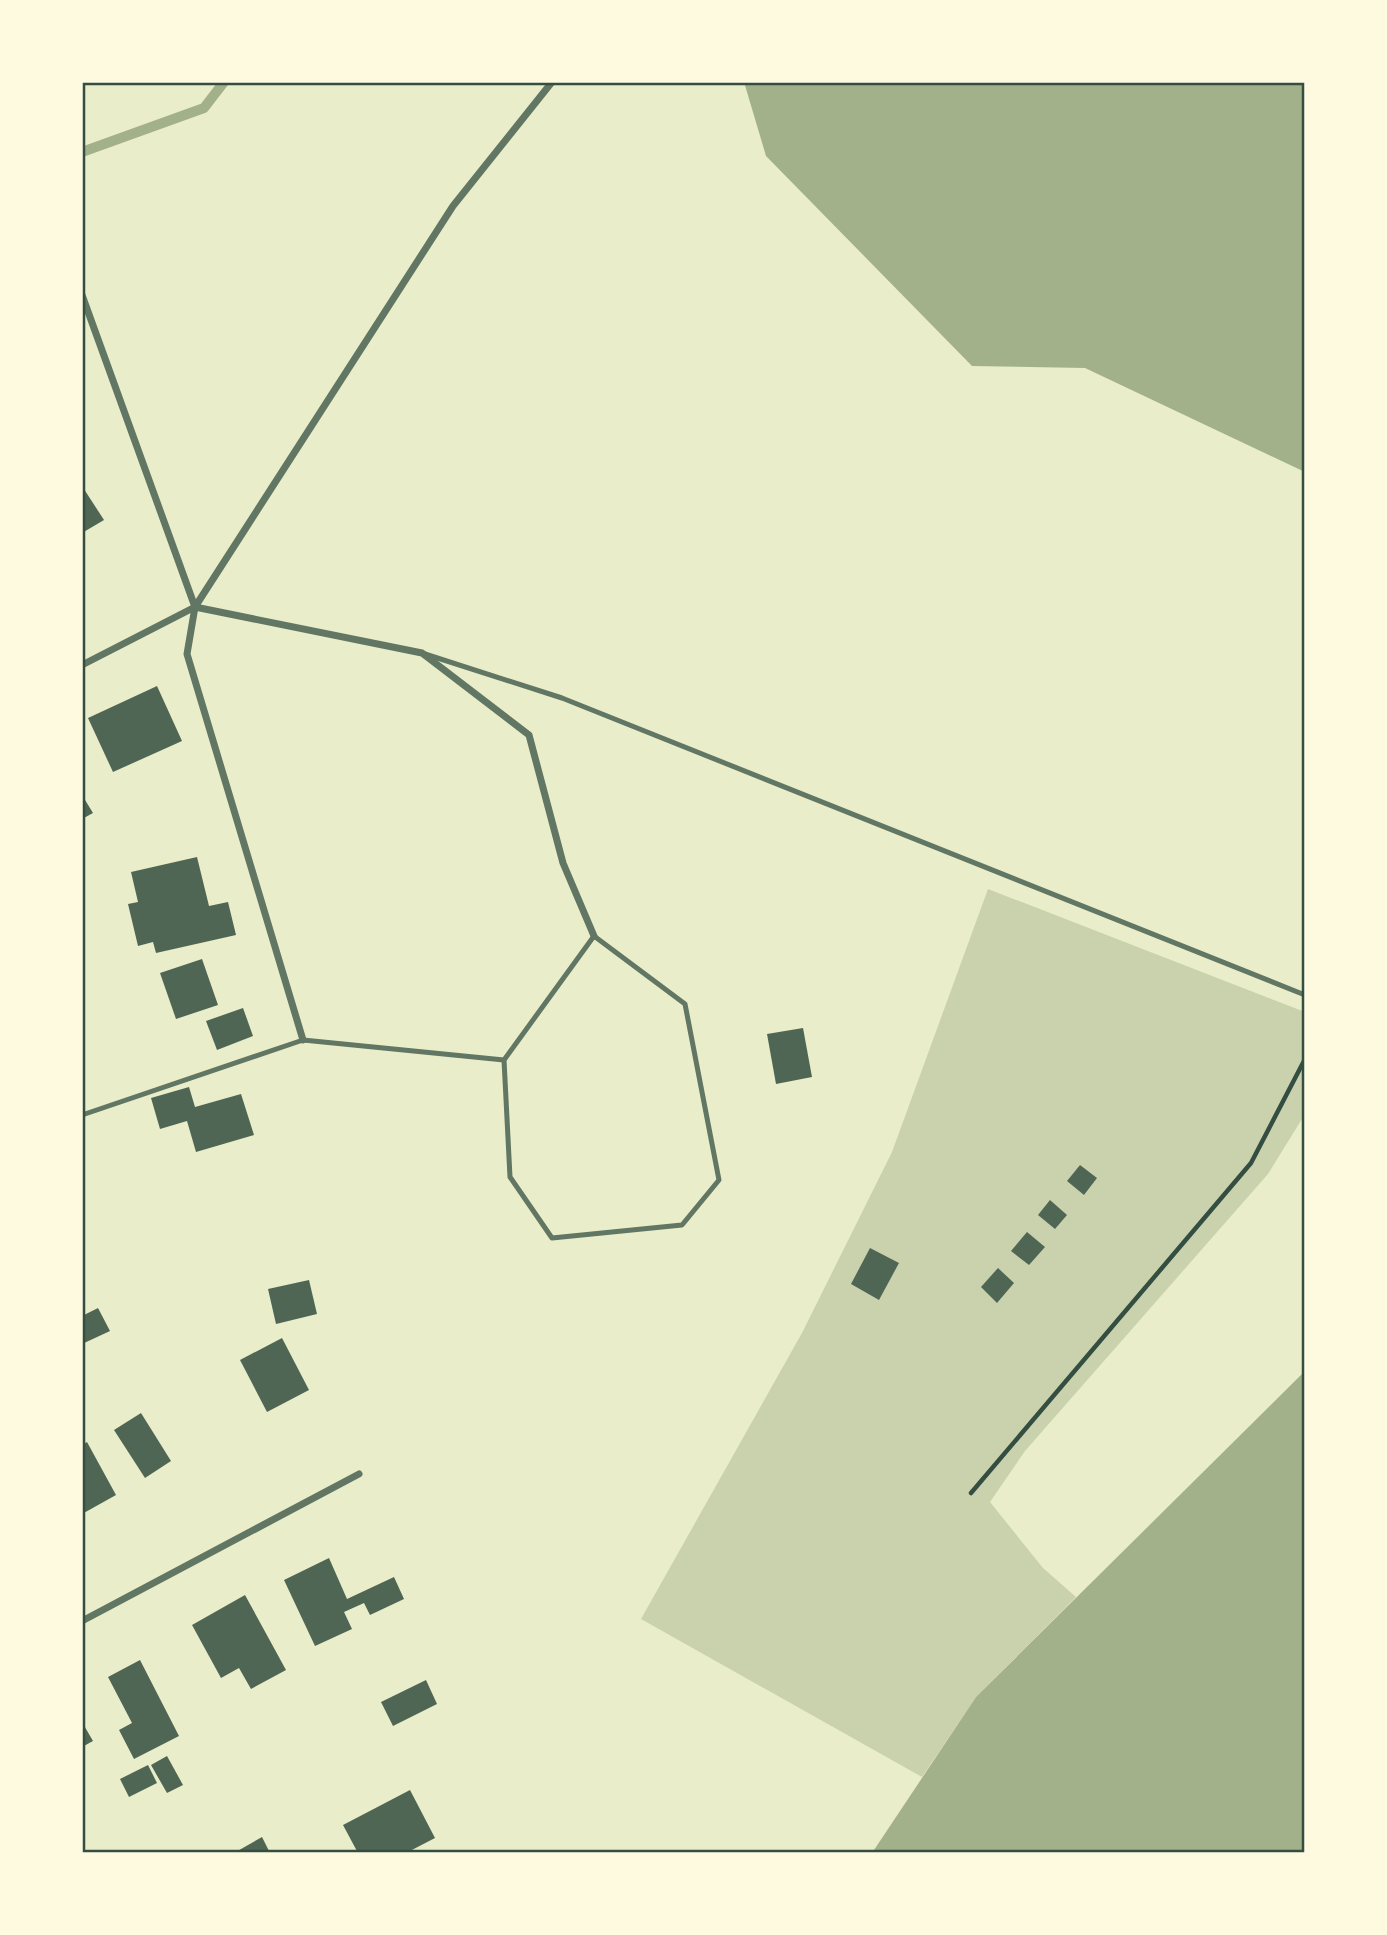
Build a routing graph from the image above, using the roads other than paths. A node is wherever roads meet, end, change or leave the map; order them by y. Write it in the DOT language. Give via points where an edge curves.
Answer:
graph roads {
  1 [pos="552,82"];
  2 [pos="82,295"];
  3 [pos="195,607"];
  4 [pos="422,653"];
  5 [pos="82,665"];
  6 [pos="594,936"];
  7 [pos="1305,995"];
  8 [pos="303,1040"];
  9 [pos="505,1060"];
  10 [pos="82,1115"];
  11 [pos="359,1474"];
  12 [pos="82,1622"];
  1 -- 3 [label="street" via="453,206"];
  2 -- 3 [label="street"];
  3 -- 4 [label="street"];
  3 -- 5 [label="street"];
  3 -- 8 [label="street" via="187,654"];
  4 -- 6 [label="street" via="529,735 563,863"];
  4 -- 7 [label="lane" via="562,698"];
  6 -- 9 [label="lane"];
  6 -- 9 [label="lane" via="685,1003 719,1180 682,1225 552,1238 510,1177"];
  8 -- 9 [label="lane"];
  8 -- 10 [label="lane"];
  11 -- 12 [label="street"];
}
